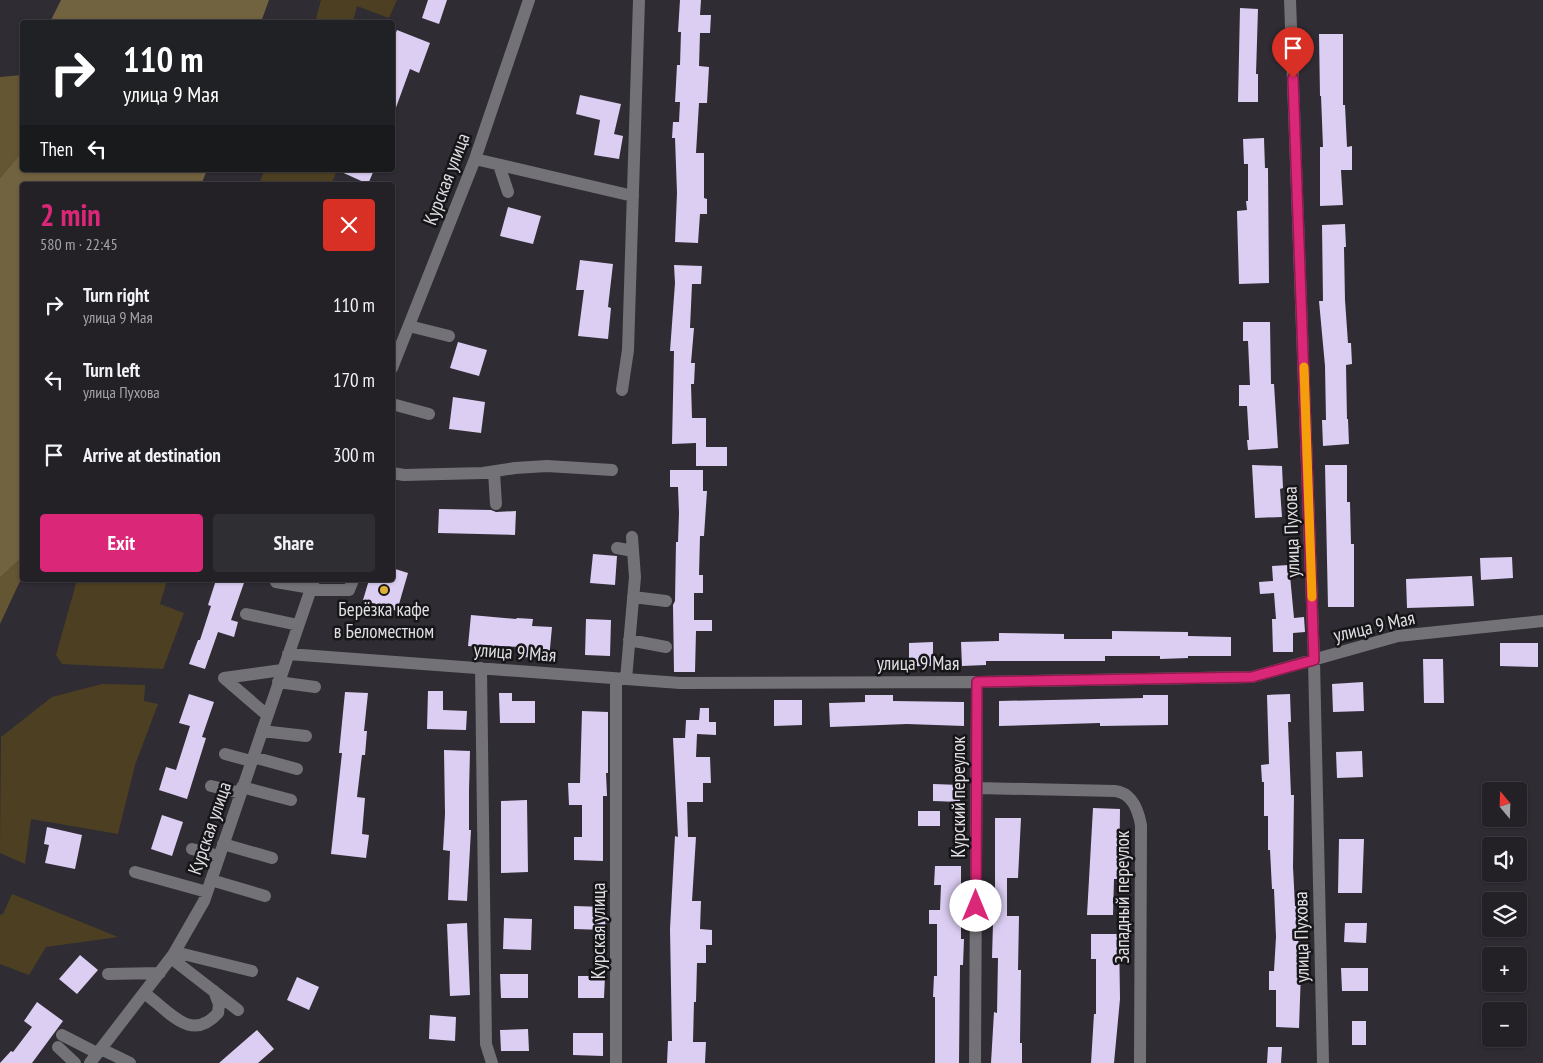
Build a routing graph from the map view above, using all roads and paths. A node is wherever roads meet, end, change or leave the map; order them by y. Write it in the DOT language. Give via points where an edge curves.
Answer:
graph roads {
  1 [pos="529,0"];
  2 [pos="639,0"];
  3 [pos="1290,0"];
  4 [pos="475,159"];
  5 [pos="499,165"];
  6 [pos="508,192"];
  7 [pos="633,196"];
  8 [pos="409,326"];
  9 [pos="449,336"];
  10 [pos="395,361"];
  11 [pos="622,390"];
  12 [pos="395,405"];
  13 [pos="429,414"];
  14 [pos="612,470"];
  15 [pos="494,472"];
  16 [pos="395,474"];
  17 [pos="496,504"];
  18 [pos="632,537"];
  19 [pos="617,548"];
  20 [pos="633,551"];
  21 [pos="276,582"];
  22 [pos="352,582"];
  23 [pos="312,586"];
  24 [pos="633,597"];
  25 [pos="666,601"];
  26 [pos="246,614"];
  27 [pos="1543,621"];
  28 [pos="298,625"];
  29 [pos="629,640"];
  30 [pos="666,647"];
  31 [pos="288,654"];
  32 [pos="1314,660"];
  33 [pos="480,668"];
  34 [pos="282,670"];
  35 [pos="621,679"];
  36 [pos="278,682"];
  37 [pos="977,682"];
  38 [pos="315,688"];
  39 [pos="267,715"];
  40 [pos="262,730"];
  41 [pos="306,736"];
  42 [pos="225,754"];
  43 [pos="252,759"];
  44 [pos="297,770"];
  45 [pos="211,786"];
  46 [pos="977,788"];
  47 [pos="241,790"];
  48 [pos="291,800"];
  49 [pos="192,848"];
  50 [pos="221,850"];
  51 [pos="272,858"];
  52 [pos="135,872"];
  53 [pos="211,880"];
  54 [pos="207,892"];
  55 [pos="265,896"];
  56 [pos="173,955"];
  57 [pos="252,971"];
  58 [pos="160,973"];
  59 [pos="108,974"];
  60 [pos="214,991"];
  61 [pos="144,993"];
  62 [pos="238,1010"];
  63 [pos="96,1055"];
  64 [pos="75,1063"];
  65 [pos="130,1063"];
  66 [pos="492,1063"];
  67 [pos="616,1063"];
  68 [pos="975,1063"];
  69 [pos="1140,1063"];
  70 [pos="1323,1063"];
  1 -- 4 [label="street, Курская улица"];
  2 -- 7 [label="street"];
  3 -- 32 [label="street, улица Пухова"];
  4 -- 5 [label="street"];
  4 -- 8 [label="street, Курская улица"];
  5 -- 6 [label="street"];
  5 -- 7 [label="street"];
  7 -- 11 [label="street" via="628,350"];
  8 -- 9 [label="street"];
  8 -- 10 [label="street, Курская улица"];
  12 -- 13 [label="street"];
  14 -- 15 [label="street" via="547,466"];
  15 -- 16 [label="street"];
  15 -- 17 [label="street"];
  18 -- 20 [label="street, Курская улица"];
  19 -- 20 [label="street"];
  20 -- 24 [label="street, Курская улица"];
  21 -- 23 [label="street"];
  22 -- 23 [label="street" via="349,590"];
  23 -- 28 [label="street, Курская улица"];
  24 -- 25 [label="street"];
  24 -- 29 [label="street, Курская улица" via="626,622"];
  26 -- 28 [label="street"];
  27 -- 32 [label="street, улица 9 Мая" via="1398,636"];
  28 -- 31 [label="street, Курская улица"];
  29 -- 30 [label="street"];
  29 -- 35 [label="street, Курская улица"];
  31 -- 33 [label="street, улица 9 Мая"];
  31 -- 34 [label="street, Курская улица"];
  32 -- 37 [label="street, улица 9 Мая" via="1252,677"];
  32 -- 70 [label="street, улица Пухова"];
  33 -- 35 [label="street, улица 9 Мая"];
  33 -- 66 [label="street" via="486,1044"];
  34 -- 36 [label="street, Курская улица"];
  34 -- 39 [label="street" via="224,678"];
  35 -- 37 [label="street, улица 9 Мая" via="680,683"];
  35 -- 67 [label="street, Курская улица"];
  36 -- 38 [label="street"];
  36 -- 39 [label="street, Курская улица"];
  37 -- 46 [label="street, Курский переулок"];
  39 -- 40 [label="street, Курская улица"];
  40 -- 41 [label="street"];
  40 -- 43 [label="street, Курская улица"];
  42 -- 43 [label="street"];
  43 -- 44 [label="street"];
  43 -- 47 [label="street, Курская улица"];
  45 -- 47 [label="street"];
  46 -- 68 [label="street, Курский переулок"];
  46 -- 69 [label="street, Западный переулок" via="1115,791 1133,802 1141,824"];
  47 -- 48 [label="street"];
  47 -- 50 [label="street, Курская улица"];
  49 -- 50 [label="street"];
  50 -- 51 [label="street"];
  50 -- 53 [label="street, Курская улица"];
  52 -- 54 [label="street"];
  53 -- 54 [label="street, Курская улица"];
  53 -- 55 [label="street"];
  54 -- 56 [label="street, Курская улица"];
  56 -- 57 [label="street"];
  56 -- 58 [label="street, Курская улица"];
  56 -- 60 [label="street"];
  58 -- 59 [label="street"];
  58 -- 61 [label="street, Курская улица"];
  60 -- 61 [label="street" via="219,1004 218,1013 202,1027 190,1027"];
  60 -- 62 [label="street"];
  61 -- 63 [label="street, Курская улица"];
  63 -- 64 [label="street" via="60,1041"];
  63 -- 65 [label="street"];
}
